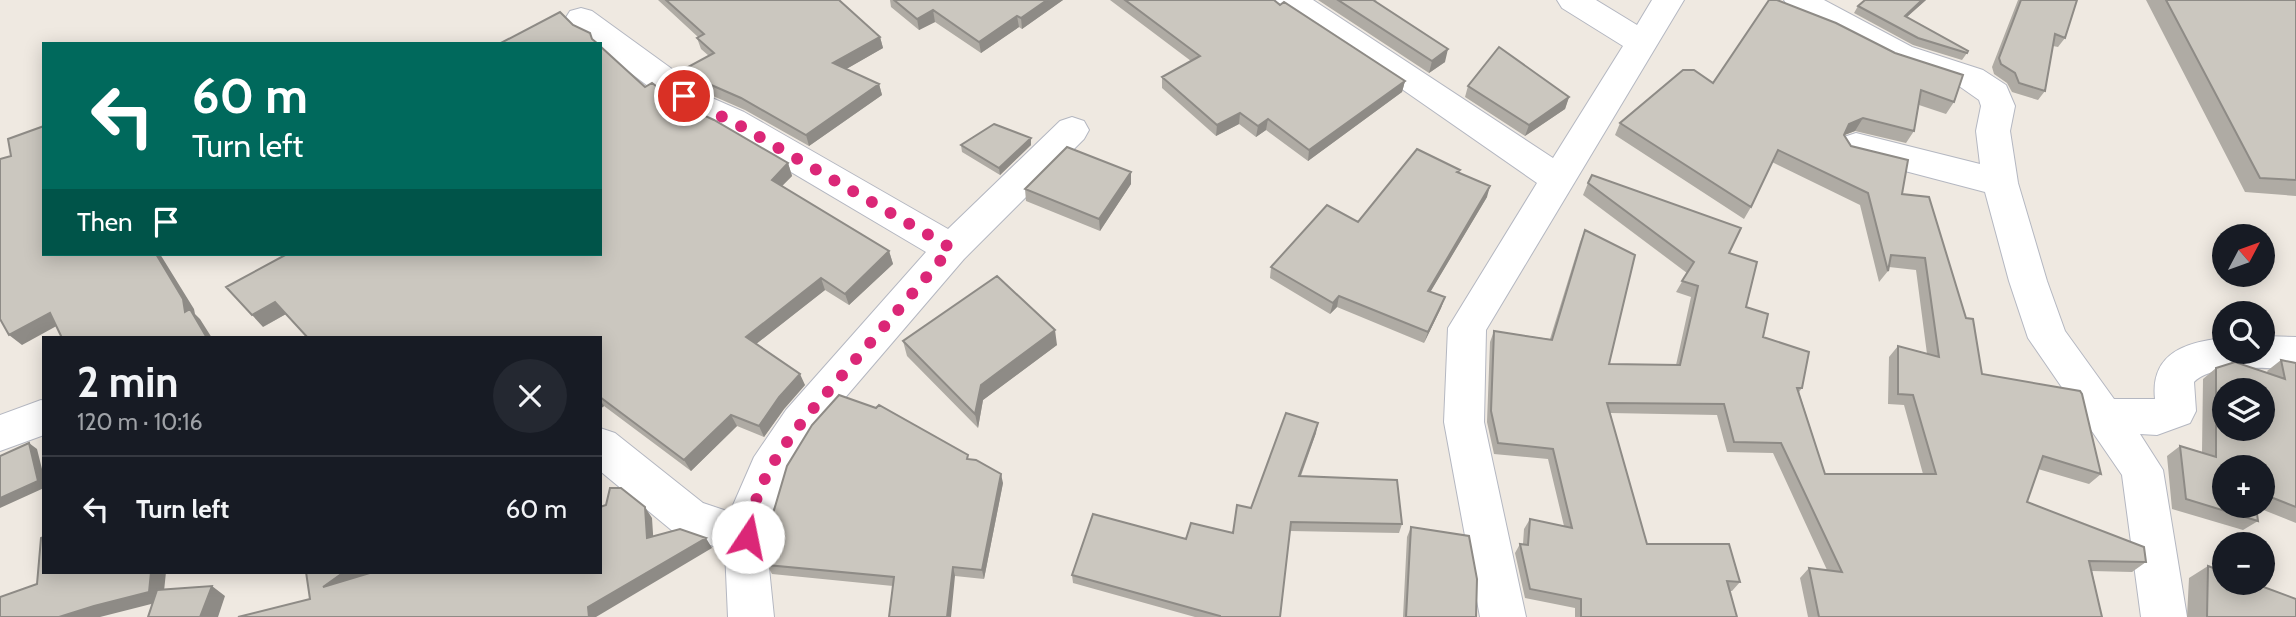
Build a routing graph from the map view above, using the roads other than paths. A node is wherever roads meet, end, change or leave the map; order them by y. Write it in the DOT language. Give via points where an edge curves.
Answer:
graph roads {
  1 [pos="1290,0"];
  2 [pos="1573,0"];
  3 [pos="1668,0"];
  4 [pos="1800,0"];
  5 [pos="581,19"];
  6 [pos="1640,42"];
  7 [pos="1072,130"];
  8 [pos="1856,145"];
  9 [pos="1557,178"];
  10 [pos="2000,183"];
  11 [pos="951,248"];
  12 [pos="2296,353"];
  13 [pos="2104,416"];
  14 [pos="41,418"];
  15 [pos="0,433"];
  16 [pos="602,448"];
  17 [pos="748,537"];
  18 [pos="751,617"];
  19 [pos="1503,617"];
  20 [pos="2164,617"];
  1 -- 9 [label="street"];
  2 -- 6 [label="street"];
  3 -- 6 [label="street"];
  4 -- 10 [label="street" via="1900,55 1951,70 1994,94"];
  5 -- 11 [label="street" via="700,107"];
  6 -- 9 [label="street"];
  7 -- 11 [label="street"];
  8 -- 10 [label="street"];
  9 -- 19 [label="street" via="1467,328 1464,422"];
  10 -- 13 [label="street" via="2048,338"];
  11 -- 17 [label="street" via="800,422 769,470 750,514"];
  12 -- 13 [label="street" via="2202,356 2185,363 2175,379 2176,411 2157,417"];
  13 -- 20 [label="street" via="2142,470"];
  14 -- 15 [label="street"];
  16 -- 17 [label="street" via="690,519"];
  17 -- 18 [label="street"];
}
